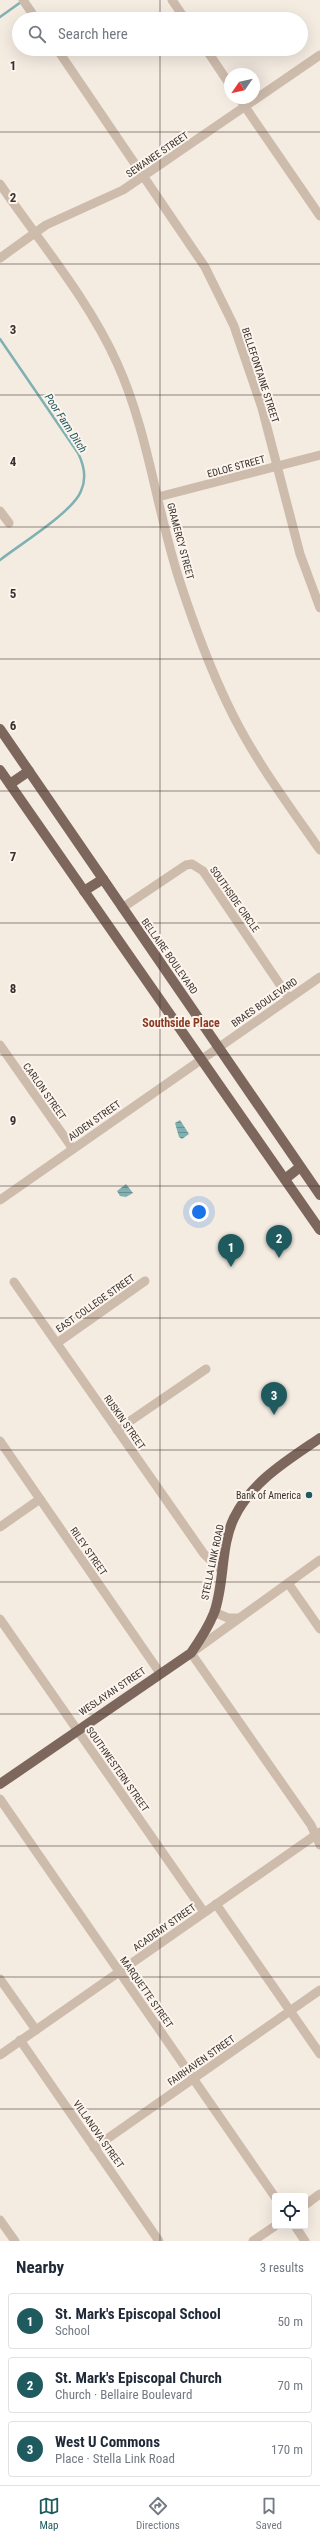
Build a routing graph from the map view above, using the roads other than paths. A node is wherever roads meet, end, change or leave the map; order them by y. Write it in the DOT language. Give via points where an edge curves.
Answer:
graph roads {
  1 [pos="23,0"];
  2 [pos="172,0"];
  3 [pos="31,12"];
  4 [pos="180,12"];
  5 [pos="320,55"];
  6 [pos="62,56"];
  7 [pos="211,56"];
  8 [pos="224,76"];
  9 [pos="243,104"];
  10 [pos="245,107"];
  11 [pos="144,176"];
  12 [pos="0,184"];
  13 [pos="320,216"];
  14 [pos="34,234"];
  15 [pos="0,258"];
  16 [pos="320,455"];
  17 [pos="276,466"];
  18 [pos="158,498"];
  19 [pos="0,510"];
  20 [pos="9,523"];
  21 [pos="320,608"];
  22 [pos="0,729"];
  23 [pos="0,770"];
  24 [pos="29,771"];
  25 [pos="10,784"];
  26 [pos="320,850"];
  27 [pos="102,879"];
  28 [pos="84,891"];
  29 [pos="122,908"];
  30 [pos="320,977"];
  31 [pos="289,998"];
  32 [pos="0,1045"];
  33 [pos="218,1047"];
  34 [pos="201,1059"];
  35 [pos="73,1149"];
  36 [pos="300,1167"];
  37 [pos="284,1179"];
  38 [pos="320,1195"];
  39 [pos="0,1200"];
  40 [pos="320,1230"];
  41 [pos="145,1281"];
  42 [pos="14,1282"];
  43 [pos="57,1343"];
  44 [pos="206,1369"];
  45 [pos="117,1430"];
  46 [pos="320,1438"];
  47 [pos="0,1441"];
  48 [pos="40,1500"];
  49 [pos="0,1527"];
  50 [pos="320,1560"];
  51 [pos="222,1571"];
  52 [pos="288,1583"];
  53 [pos="214,1612"];
  54 [pos="238,1618"];
  55 [pos="0,1619"];
  56 [pos="320,1629"];
  57 [pos="191,1653"];
  58 [pos="160,1673"];
  59 [pos="77,1730"];
  60 [pos="0,1784"];
  61 [pos="0,1799"];
  62 [pos="318,1833"];
  63 [pos="320,1845"];
  64 [pos="216,1904"];
  65 [pos="204,1912"];
  66 [pos="119,1972"];
  67 [pos="0,1979"];
  68 [pos="320,1990"];
  69 [pos="290,2011"];
  70 [pos="36,2030"];
  71 [pos="20,2040"];
  72 [pos="320,2054"];
  73 [pos="0,2055"];
  74 [pos="193,2079"];
  75 [pos="94,2148"];
  76 [pos="272,2193"];
  77 [pos="320,2194"];
  78 [pos="308,2203"];
  79 [pos="0,2220"];
  80 [pos="272,2228"];
  81 [pos="297,2229"];
  82 [pos="15,2241"];
  83 [pos="159,2241"];
  84 [pos="253,2241"];
  85 [pos="305,2241"];
  1 -- 3 [label="street"];
  2 -- 4 [label="street"];
  5 -- 10 [label="street, SEWANEE STREET"];
  6 -- 11 [label="street, BELLEFONTAINE STREET"];
  7 -- 8 [label="street"];
  9 -- 10 [label="street"];
  10 -- 11 [label="street, SEWANEE STREET"];
  10 -- 13 [label="street"];
  11 -- 14 [label="street, SEWANEE STREET" via="107,199 46,225"];
  11 -- 17 [label="street, BELLEFONTAINE STREET" via="205,268 234,326 262,408"];
  12 -- 14 [label="street, GRAMERCY STREET"];
  14 -- 15 [label="street, SEWANEE STREET"];
  14 -- 18 [label="street, GRAMERCY STREET" via="87,308 117,363 139,425"];
  16 -- 17 [label="street, EDLOE STREET"];
  17 -- 18 [label="street, EDLOE STREET"];
  17 -- 21 [label="street, BELLEFONTAINE STREET" via="300,554"];
  18 -- 26 [label="street, GRAMERCY STREET" via="181,584 202,648 228,706 269,777"];
  19 -- 20 [label="street"];
  22 -- 24 [label="main road, BELLAIRE BOULEVARD"];
  23 -- 25 [label="main road"];
  24 -- 25 [label="main road"];
  24 -- 27 [label="main road, BELLAIRE BOULEVARD"];
  25 -- 28 [label="main road"];
  27 -- 28 [label="main road"];
  27 -- 29 [label="main road, BELLAIRE BOULEVARD"];
  28 -- 34 [label="main road"];
  29 -- 31 [label="street, SOUTHSIDE CIRCLE" via="186,865 198,867"];
  29 -- 33 [label="main road, BELLAIRE BOULEVARD"];
  30 -- 31 [label="street, BRAES BOULEVARD"];
  31 -- 33 [label="street, BRAES BOULEVARD"];
  32 -- 35 [label="street, CARLON STREET"];
  33 -- 34 [label="street, BRAES BOULEVARD"];
  33 -- 36 [label="main road, BELLAIRE BOULEVARD"];
  34 -- 35 [label="street, AUDEN STREET"];
  34 -- 37 [label="main road"];
  35 -- 39 [label="street, AUDEN STREET"];
  36 -- 37 [label="main road"];
  36 -- 38 [label="main road, BELLAIRE BOULEVARD"];
  37 -- 40 [label="main road"];
  41 -- 43 [label="street, EAST COLLEGE STREET"];
  42 -- 43 [label="street, RUSKIN STREET"];
  43 -- 45 [label="street, RUSKIN STREET"];
  44 -- 45 [label="street"];
  45 -- 51 [label="street, RUSKIN STREET" via="204,1554"];
  46 -- 51 [label="main road, STELLA LINK ROAD" via="268,1475 247,1498 234,1518"];
  47 -- 48 [label="street, RILEY STREET"];
  48 -- 49 [label="street"];
  48 -- 58 [label="street, RILEY STREET"];
  50 -- 52 [label="street, WESLAYAN STREET"];
  51 -- 53 [label="main road, STELLA LINK ROAD"];
  52 -- 54 [label="street, WESLAYAN STREET"];
  52 -- 56 [label="street"];
  53 -- 54 [label="street" via="228,1618"];
  53 -- 57 [label="main road, STELLA LINK ROAD" via="205,1633"];
  54 -- 57 [label="street, WESLAYAN STREET"];
  55 -- 59 [label="street, SOUTHWESTERN STREET"];
  57 -- 58 [label="main road, WESLAYAN STREET"];
  57 -- 62 [label="street"];
  58 -- 59 [label="main road, WESLAYAN STREET"];
  59 -- 60 [label="main road, WESLAYAN STREET"];
  59 -- 65 [label="street, SOUTHWESTERN STREET"];
  61 -- 66 [label="street, MARQUETTE STREET"];
  62 -- 63 [label="street"];
  62 -- 64 [label="street, ACADEMY STREET"];
  64 -- 65 [label="street, ACADEMY STREET"];
  64 -- 69 [label="street"];
  65 -- 66 [label="street, ACADEMY STREET"];
  66 -- 70 [label="street, ACADEMY STREET"];
  66 -- 74 [label="street, MARQUETTE STREET"];
  67 -- 70 [label="street"];
  68 -- 69 [label="street, FAIRHAVEN STREET"];
  69 -- 72 [label="street"];
  69 -- 74 [label="street, FAIRHAVEN STREET"];
  70 -- 71 [label="street, ACADEMY STREET"];
  71 -- 73 [label="street, ACADEMY STREET"];
  71 -- 75 [label="street, VILLANOVA STREET"];
  74 -- 75 [label="street, FAIRHAVEN STREET"];
  74 -- 76 [label="street, MARQUETTE STREET"];
  75 -- 83 [label="street, VILLANOVA STREET"];
  77 -- 78 [label="street"];
  79 -- 82 [label="street"];
  80 -- 84 [label="street"];
  81 -- 85 [label="street"];
}
